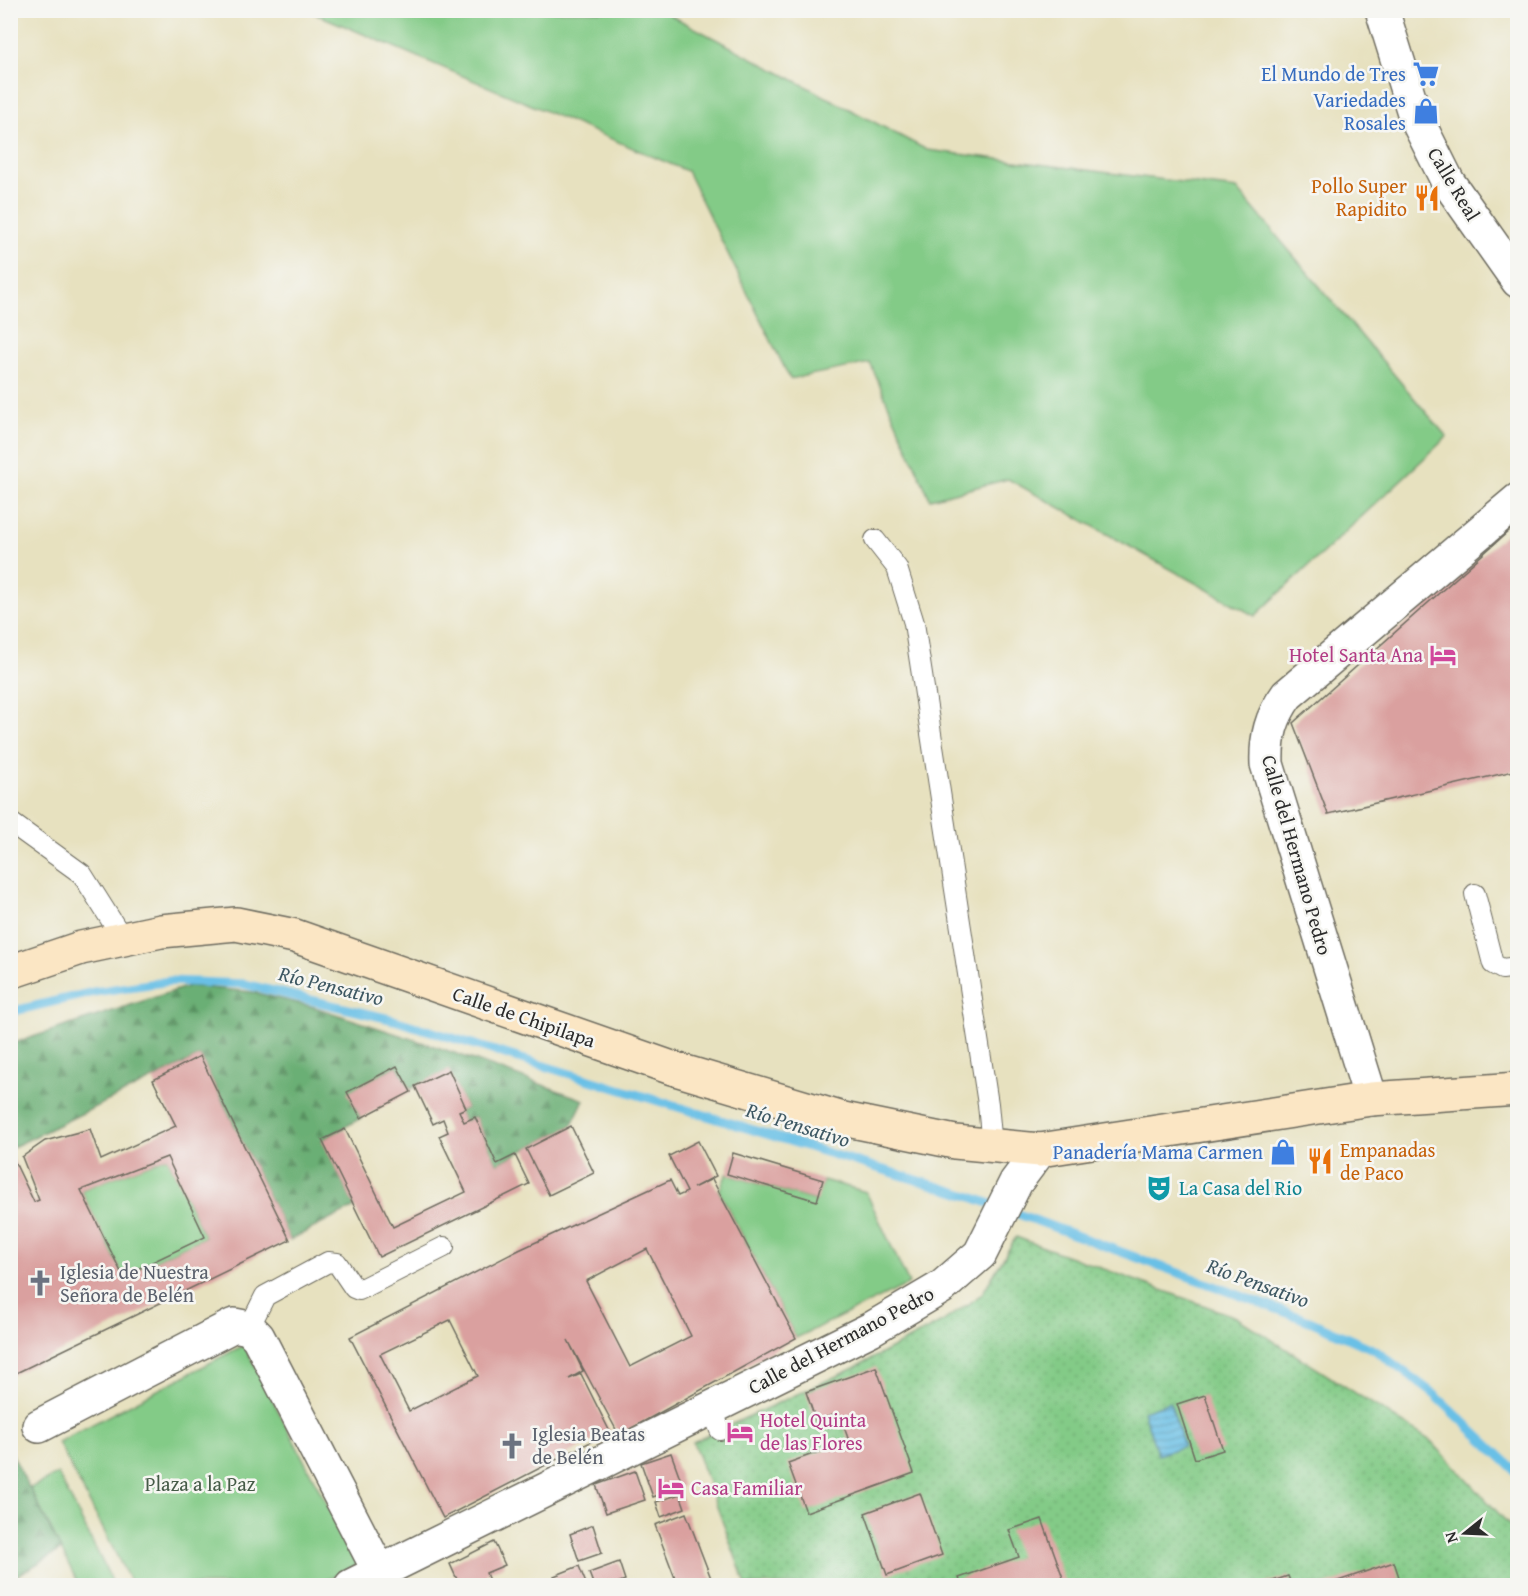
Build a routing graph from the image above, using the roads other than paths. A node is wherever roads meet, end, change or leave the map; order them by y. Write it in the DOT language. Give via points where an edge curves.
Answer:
graph roads {
  1 [pos="1382,10"];
  2 [pos="1518,281"];
  3 [pos="1518,500"];
  4 [pos="875,540"];
  5 [pos="10,822"];
  6 [pos="1475,894"];
  7 [pos="123,939"];
  8 [pos="1518,967"];
  9 [pos="10,972"];
  10 [pos="1518,1089"];
  11 [pos="1371,1099"];
  12 [pos="992,1146"];
  13 [pos="1040,1150"];
  14 [pos="444,1247"];
  15 [pos="249,1328"];
  16 [pos="39,1426"];
  17 [pos="365,1578"];
  1 -- 2 [label="street, Calle Real" via="1415,116 1448,182"];
  3 -- 11 [label="street, Calle del Hermano Pedro" via="1287,695 1269,727 1267,764"];
  4 -- 12 [label="lane" via="897,568 914,623"];
  5 -- 7 [label="lane" via="82,874"];
  6 -- 8 [label="lane" via="1493,964 1502,969"];
  7 -- 9 [label="main road, Calle de Chipilapa" via="81,948"];
  7 -- 12 [label="main road, Calle de Chipilapa" via="236,924 295,936 695,1075 843,1119"];
  10 -- 11 [label="main road"];
  11 -- 13 [label="main road"];
  12 -- 13 [label="main road, Calle de Chipilapa"];
  13 -- 17 [label="street, Calle del Hermano Pedro" via="1016,1182 980,1254 942,1287 716,1418"];
  14 -- 15 [label="lane" via="358,1290 337,1263 328,1262 265,1296"];
  15 -- 16 [label="street" via="234,1325"];
  15 -- 17 [label="street" via="258,1337"];
}
